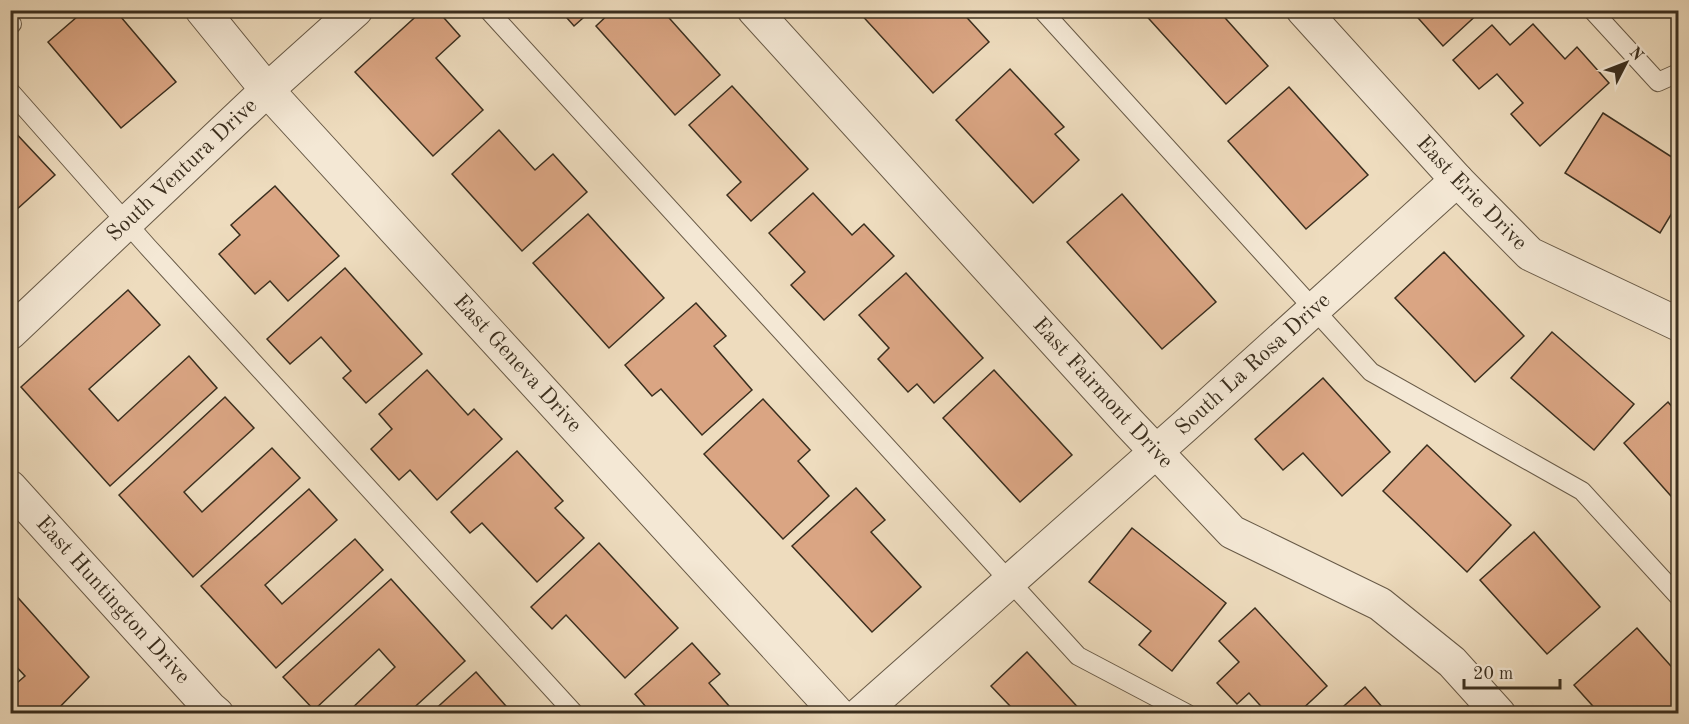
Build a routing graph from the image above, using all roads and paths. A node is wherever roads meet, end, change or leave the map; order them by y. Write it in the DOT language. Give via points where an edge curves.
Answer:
graph roads {
  1 [pos="202,10"];
  2 [pos="356,10"];
  3 [pos="488,10"];
  4 [pos="754,10"];
  5 [pos="1042,10"];
  6 [pos="1303,10"];
  7 [pos="1592,10"];
  8 [pos="1678,74"];
  9 [pos="267,90"];
  10 [pos="10,91"];
  11 [pos="1457,180"];
  12 [pos="127,223"];
  13 [pos="1314,309"];
  14 [pos="1678,324"];
  15 [pos="10,333"];
  16 [pos="1155,452"];
  17 [pos="10,487"];
  18 [pos="1009,582"];
  19 [pos="1678,596"];
  20 [pos="210,712"];
  21 [pos="575,714"];
  22 [pos="838,714"];
  23 [pos="860,714"];
  24 [pos="1188,714"];
  25 [pos="1499,714"];
  1 -- 9 [label="street, East Geneva Drive"];
  2 -- 9 [label="street, South Ventura Drive"];
  3 -- 18 [label="lane"];
  4 -- 16 [label="street, East Fairmont Drive"];
  5 -- 13 [label="lane"];
  6 -- 11 [label="street, East Erie Drive"];
  7 -- 8 [label="lane" via="1658,82"];
  9 -- 12 [label="street, South Ventura Drive"];
  9 -- 22 [label="street, East Geneva Drive"];
  10 -- 12 [label="lane"];
  11 -- 13 [label="street, South La Rosa Drive"];
  11 -- 14 [label="street, East Erie Drive" via="1530,254"];
  12 -- 15 [label="street, South Ventura Drive"];
  12 -- 21 [label="lane"];
  13 -- 16 [label="street, South La Rosa Drive"];
  13 -- 19 [label="lane" via="1371,372 1582,491"];
  16 -- 18 [label="street, South La Rosa Drive"];
  16 -- 25 [label="street, East Fairmont Drive" via="1232,532 1380,604 1452,662"];
  17 -- 20 [label="street, East Huntington Drive"];
  18 -- 23 [label="street, South La Rosa Drive"];
  18 -- 24 [label="lane" via="1078,656"];
}
